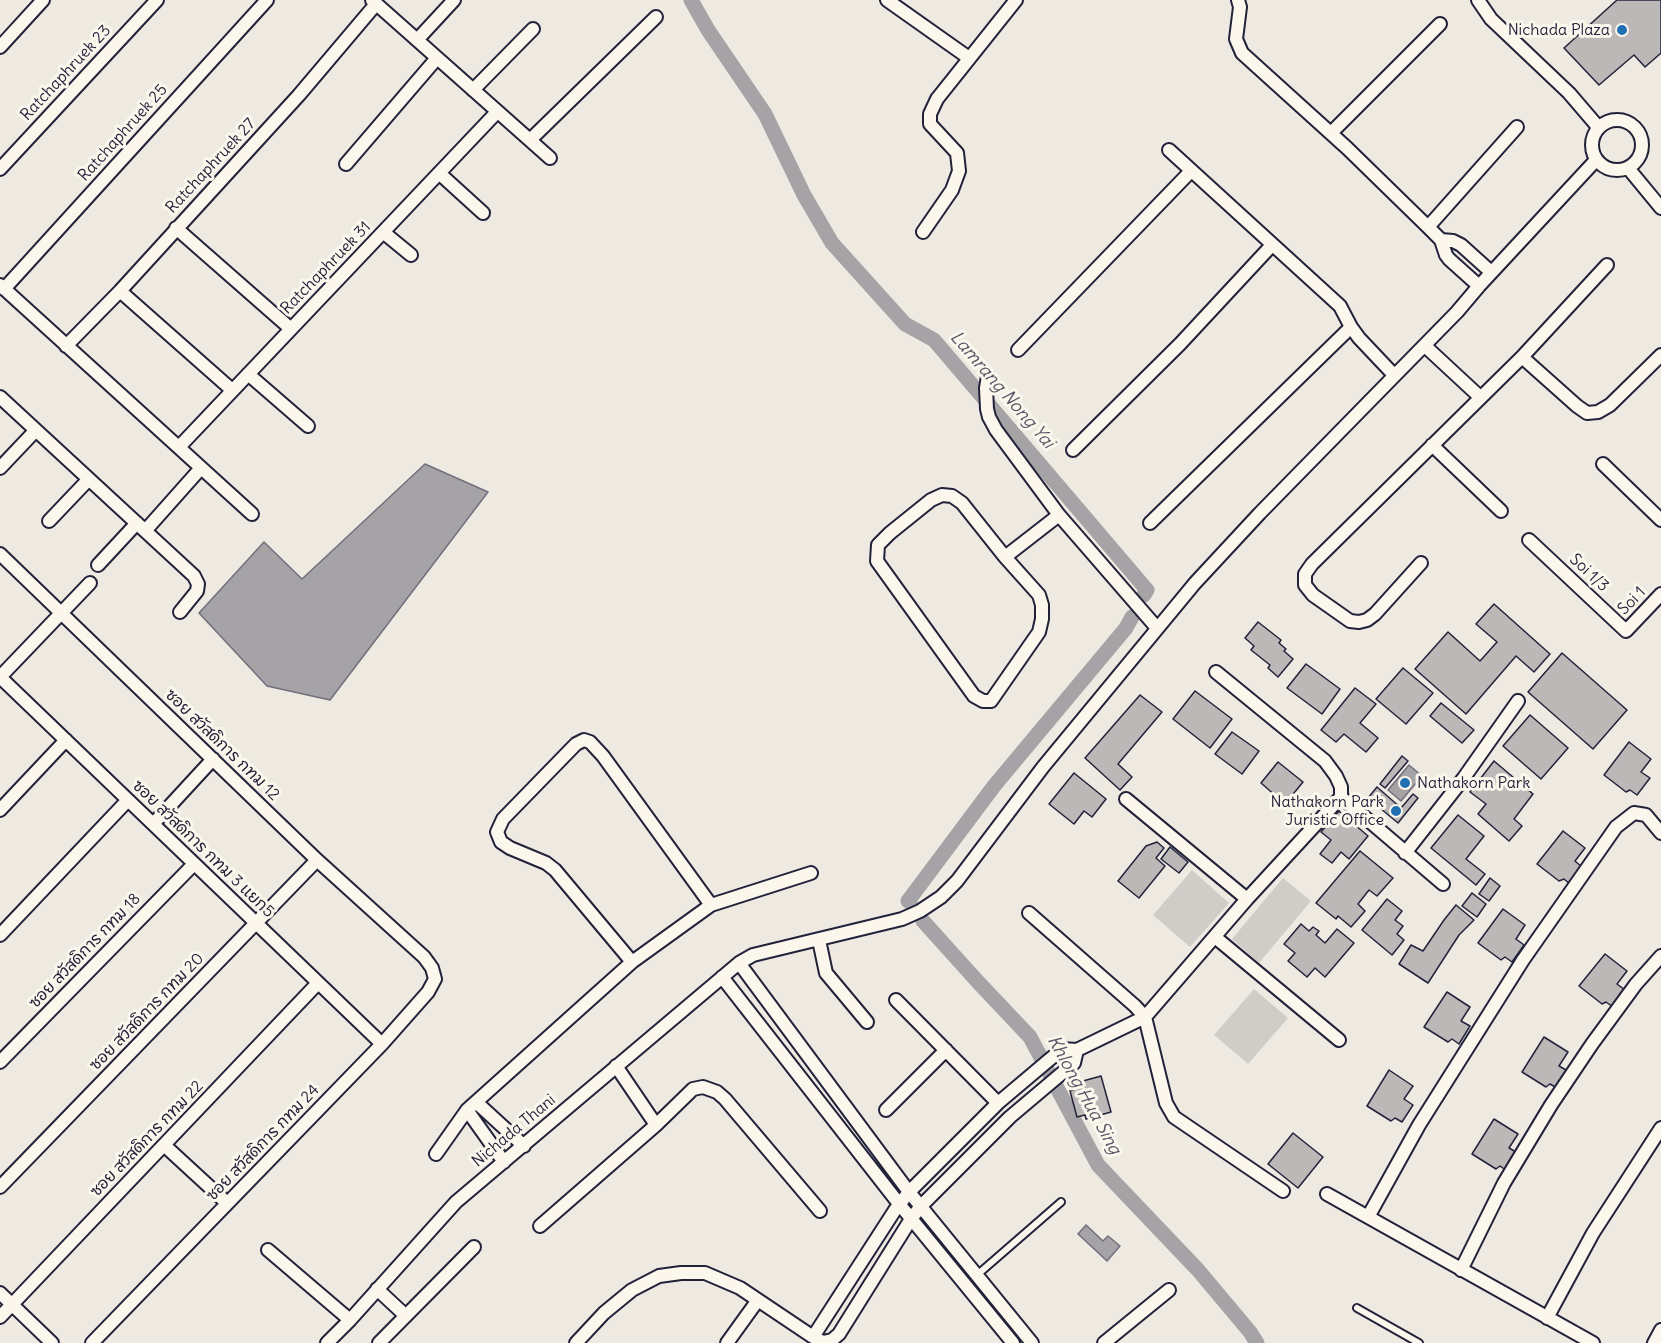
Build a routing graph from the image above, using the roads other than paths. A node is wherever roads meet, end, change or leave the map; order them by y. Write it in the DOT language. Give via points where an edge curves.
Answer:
graph roads {
  1 [pos="43,0"];
  2 [pos="157,0"];
  3 [pos="267,0"];
  4 [pos="454,0"];
  5 [pos="887,0"];
  6 [pos="1016,0"];
  7 [pos="1238,0"];
  8 [pos="1478,0"];
  9 [pos="374,2"];
  10 [pos="656,16"];
  11 [pos="1440,24"];
  12 [pos="533,29"];
  13 [pos="417,40"];
  14 [pos="0,47"];
  15 [pos="969,57"];
  16 [pos="437,58"];
  17 [pos="473,90"];
  18 [pos="498,112"];
  19 [pos="1517,127"];
  20 [pos="1599,128"];
  21 [pos="1331,133"];
  22 [pos="530,140"];
  23 [pos="1169,150"];
  24 [pos="550,158"];
  25 [pos="1596,160"];
  26 [pos="346,164"];
  27 [pos="1628,168"];
  28 [pos="0,169"];
  29 [pos="1191,171"];
  30 [pos="439,173"];
  31 [pos="1661,208"];
  32 [pos="483,213"];
  33 [pos="1428,227"];
  34 [pos="176,228"];
  35 [pos="384,232"];
  36 [pos="923,232"];
  37 [pos="1441,240"];
  38 [pos="1272,245"];
  39 [pos="411,255"];
  40 [pos="1606,265"];
  41 [pos="1491,272"];
  42 [pos="1479,286"];
  43 [pos="2,287"];
  44 [pos="120,291"];
  45 [pos="1351,327"];
  46 [pos="291,329"];
  47 [pos="66,346"];
  48 [pos="1425,346"];
  49 [pos="1018,350"];
  50 [pos="1661,355"];
  51 [pos="1522,357"];
  52 [pos="248,374"];
  53 [pos="1394,375"];
  54 [pos="987,382"];
  55 [pos="232,390"];
  56 [pos="0,397"];
  57 [pos="1480,397"];
  58 [pos="308,426"];
  59 [pos="36,430"];
  60 [pos="1432,445"];
  61 [pos="178,447"];
  62 [pos="1073,450"];
  63 [pos="1603,464"];
  64 [pos="0,468"];
  65 [pos="201,468"];
  66 [pos="89,479"];
  67 [pos="1501,511"];
  68 [pos="252,513"];
  69 [pos="1059,515"];
  70 [pos="1661,520"];
  71 [pos="49,521"];
  72 [pos="1150,523"];
  73 [pos="141,527"];
  74 [pos="1529,540"];
  75 [pos="0,554"];
  76 [pos="1005,557"];
  77 [pos="1421,563"];
  78 [pos="98,565"];
  79 [pos="90,583"];
  80 [pos="1661,594"];
  81 [pos="180,612"];
  82 [pos="61,613"];
  83 [pos="1156,628"];
  84 [pos="1626,631"];
  85 [pos="1216,672"];
  86 [pos="0,677"];
  87 [pos="1518,701"];
  88 [pos="66,740"];
  89 [pos="213,759"];
  90 [pos="1341,797"];
  91 [pos="1126,799"];
  92 [pos="128,800"];
  93 [pos="0,810"];
  94 [pos="154,823"];
  95 [pos="1661,833"];
  96 [pos="1406,853"];
  97 [pos="317,860"];
  98 [pos="194,864"];
  99 [pos="811,873"];
  100 [pos="1443,884"];
  101 [pos="1247,899"];
  102 [pos="711,905"];
  103 [pos="1029,912"];
  104 [pos="256,923"];
  105 [pos="0,935"];
  106 [pos="1215,937"];
  107 [pos="819,940"];
  108 [pos="1661,956"];
  109 [pos="424,957"];
  110 [pos="632,962"];
  111 [pos="739,963"];
  112 [pos="722,976"];
  113 [pos="318,983"];
  114 [pos="896,1000"];
  115 [pos="1145,1017"];
  116 [pos="867,1022"];
  117 [pos="1339,1040"];
  118 [pos="382,1044"];
  119 [pos="946,1050"];
  120 [pos="1077,1050"];
  121 [pos="0,1062"];
  122 [pos="616,1066"];
  123 [pos="998,1103"];
  124 [pos="471,1106"];
  125 [pos="886,1110"];
  126 [pos="656,1125"];
  127 [pos="1661,1128"];
  128 [pos="164,1145"];
  129 [pos="524,1146"];
  130 [pos="436,1154"];
  131 [pos="504,1162"];
  132 [pos="0,1187"];
  133 [pos="1283,1191"];
  134 [pos="909,1192"];
  135 [pos="1327,1194"];
  136 [pos="1061,1202"];
  137 [pos="227,1203"];
  138 [pos="900,1205"];
  139 [pos="921,1206"];
  140 [pos="820,1211"];
  141 [pos="1368,1217"];
  142 [pos="911,1219"];
  143 [pos="540,1226"];
  144 [pos="474,1247"];
  145 [pos="268,1250"];
  146 [pos="1461,1270"];
  147 [pos="977,1275"];
  148 [pos="377,1289"];
  149 [pos="1169,1290"];
  150 [pos="0,1293"];
  151 [pos="758,1300"];
  152 [pos="12,1305"];
  153 [pos="1357,1308"];
  154 [pos="405,1316"];
  155 [pos="0,1317"];
  156 [pos="1547,1317"];
  157 [pos="350,1320"];
  158 [pos="1661,1330"];
  159 [pos="813,1336"];
  160 [pos="52,1343"];
  161 [pos="92,1343"];
  162 [pos="327,1343"];
  163 [pos="379,1343"];
  164 [pos="576,1343"];
  165 [pos="727,1343"];
  166 [pos="1013,1343"];
  167 [pos="1032,1343"];
  168 [pos="1104,1343"];
  169 [pos="1419,1343"];
  170 [pos="1593,1343"];
  171 [pos="1654,1343"];
  1 -- 14 [label="street"];
  2 -- 28 [label="street, Ratchaphruek 23"];
  3 -- 43 [label="street, Ratchaphruek 25"];
  4 -- 13 [label="street"];
  5 -- 15 [label="street"];
  6 -- 15 [label="street"];
  7 -- 21 [label="street" via="1236,39 1242,53"];
  8 -- 20 [label="street" via="1491,19 1569,93"];
  9 -- 13 [label="street"];
  9 -- 34 [label="street, Ratchaphruek 27" via="299,95"];
  10 -- 22 [label="street"];
  11 -- 21 [label="street"];
  12 -- 17 [label="street"];
  13 -- 16 [label="street"];
  15 -- 36 [label="street" via="930,114 930,124 957,153 959,171 952,190"];
  16 -- 17 [label="street"];
  16 -- 26 [label="street"];
  17 -- 18 [label="street"];
  18 -- 22 [label="street"];
  18 -- 30 [label="street, Ratchaphruek 31"];
  19 -- 33 [label="street"];
  20 -- 25 [label="street" via="1592,144"];
  20 -- 27 [label="street" via="1613,120 1635,127 1642,150 1635,164"];
  21 -- 33 [label="street"];
  22 -- 24 [label="street"];
  23 -- 29 [label="street"];
  25 -- 27 [label="street" via="1614,171"];
  25 -- 41 [label="street, Nichada Thani"];
  27 -- 31 [label="street"];
  29 -- 38 [label="street"];
  29 -- 49 [label="street"];
  30 -- 32 [label="street"];
  30 -- 35 [label="street, Ratchaphruek 31"];
  33 -- 37 [label="street"];
  34 -- 44 [label="street, Ratchaphruek 27"];
  34 -- 46 [label="street"];
  35 -- 39 [label="street"];
  35 -- 46 [label="street, Ratchaphruek 31"];
  37 -- 41 [label="street" via="1461,245"];
  37 -- 42 [label="street" via="1446,255"];
  38 -- 45 [label="street" via="1340,306"];
  38 -- 62 [label="street"];
  40 -- 51 [label="street"];
  41 -- 42 [label="street, Nichada Thani"];
  42 -- 48 [label="street, Nichada Thani"];
  43 -- 47 [label="street"];
  44 -- 47 [label="street, Ratchaphruek 27"];
  44 -- 55 [label="street"];
  45 -- 53 [label="street"];
  45 -- 72 [label="street"];
  46 -- 52 [label="street, Ratchaphruek 31"];
  47 -- 61 [label="street"];
  48 -- 53 [label="street, Nichada Thani"];
  48 -- 57 [label="street"];
  50 -- 51 [label="street" via="1610,405 1587,413"];
  51 -- 57 [label="street"];
  52 -- 55 [label="street, Ratchaphruek 31"];
  52 -- 58 [label="street"];
  53 -- 83 [label="street, Nichada Thani"];
  54 -- 69 [label="street" via="987,409 996,430"];
  55 -- 61 [label="street, Ratchaphruek 31"];
  56 -- 59 [label="street"];
  57 -- 60 [label="street"];
  59 -- 64 [label="street"];
  59 -- 66 [label="street"];
  60 -- 67 [label="street"];
  60 -- 77 [label="street" via="1312,564 1305,574 1305,585 1350,621 1359,622 1375,614"];
  61 -- 65 [label="street"];
  63 -- 70 [label="street"];
  65 -- 68 [label="street"];
  65 -- 73 [label="street"];
  66 -- 71 [label="street"];
  66 -- 73 [label="street"];
  69 -- 76 [label="street"];
  69 -- 83 [label="street"];
  73 -- 78 [label="street"];
  73 -- 81 [label="street" via="198,584"];
  74 -- 84 [label="street, Soi 1/3"];
  75 -- 82 [label="street, ซอย สวัสดิการ กทม 12"];
  76 -- 76 [label="street" via="962,502 942,495 878,545 877,561 974,696 983,701 991,701 1039,632 1042,619 1039,595"];
  79 -- 82 [label="street"];
  80 -- 84 [label="street, Soi 1"];
  82 -- 86 [label="street"];
  82 -- 89 [label="street, ซอย สวัสดิการ กทม 12"];
  83 -- 107 [label="street, Nichada Thani" via="941,897 902,919"];
  85 -- 90 [label="street" via="1324,762 1336,776"];
  86 -- 88 [label="street, ซอย สวัสดิการ กทม 3 แยก5"];
  87 -- 96 [label="street"];
  88 -- 92 [label="street, ซอย สวัสดิการ กทม 3 แยก5"];
  88 -- 93 [label="street"];
  89 -- 94 [label="street"];
  89 -- 97 [label="street, ซอย สวัสดิการ กทม 12"];
  90 -- 96 [label="street"];
  90 -- 101 [label="street"];
  91 -- 101 [label="street"];
  92 -- 94 [label="street, ซอย สวัสดิการ กทม 3 แยก5"];
  92 -- 105 [label="street"];
  94 -- 98 [label="street, ซอย สวัสดิการ กทม 3 แยก5"];
  95 -- 141 [label="street" via="1646,815 1634,813 1616,827 1522,960 1419,1125"];
  96 -- 100 [label="street"];
  97 -- 104 [label="street, ซอย สวัสดิการ กทม 20"];
  97 -- 109 [label="street, ซอย สวัสดิการ กทม 12"];
  98 -- 104 [label="street, ซอย สวัสดิการ กทม 3 แยก5"];
  98 -- 121 [label="street, ซอย สวัสดิการ กทม 18"];
  99 -- 102 [label="street"];
  101 -- 106 [label="street"];
  102 -- 110 [label="street"];
  102 -- 110 [label="street" via="603,756 590,742 576,744 503,819 497,832 501,842 510,848 555,870"];
  103 -- 115 [label="street"];
  104 -- 113 [label="street, ซอย สวัสดิการ กทม 3 แยก5"];
  104 -- 132 [label="street, ซอย สวัสดิการ กทม 20"];
  106 -- 115 [label="street"];
  106 -- 117 [label="street"];
  107 -- 111 [label="street, Nichada Thani" via="753,955"];
  107 -- 116 [label="street" via="826,973"];
  108 -- 146 [label="street" via="1592,1044 1551,1105 1504,1183"];
  109 -- 118 [label="street, ซอย สวัสดิการ กทม 24" via="435,979"];
  110 -- 124 [label="street"];
  111 -- 112 [label="street, Nichada Thani"];
  111 -- 134 [label="street"];
  112 -- 122 [label="street, Nichada Thani"];
  112 -- 138 [label="street"];
  113 -- 118 [label="street, ซอย สวัสดิการ กทม 3 แยก5"];
  113 -- 128 [label="street, ซอย สวัสดิการ กทม 22"];
  114 -- 119 [label="street"];
  115 -- 120 [label="street"];
  115 -- 133 [label="street" via="1166,1103 1174,1117"];
  118 -- 137 [label="street, ซอย สวัสดิการ กทม 24"];
  119 -- 123 [label="street"];
  119 -- 125 [label="street"];
  120 -- 123 [label="street" via="1062,1049"];
  120 -- 139 [label="street" via="1074,1063 1010,1117"];
  122 -- 126 [label="street"];
  122 -- 129 [label="street, Nichada Thani"];
  123 -- 134 [label="street"];
  124 -- 129 [label="street"];
  124 -- 130 [label="street"];
  124 -- 131 [label="street"];
  126 -- 140 [label="street" via="693,1089 703,1087 717,1092"];
  126 -- 143 [label="street"];
  127 -- 156 [label="street" via="1593,1233"];
  128 -- 137 [label="street"];
  128 -- 152 [label="street, ซอย สวัสดิการ กทม 22"];
  129 -- 131 [label="street, Nichada Thani"];
  131 -- 148 [label="street, Nichada Thani" via="456,1202"];
  134 -- 138 [label="street"];
  134 -- 139 [label="street"];
  135 -- 141 [label="street"];
  136 -- 147 [label="lane"];
  137 -- 161 [label="street, ซอย สวัสดิการ กทม 24"];
  138 -- 142 [label="street"];
  138 -- 159 [label="street"];
  139 -- 142 [label="street"];
  139 -- 147 [label="street"];
  141 -- 146 [label="street"];
  142 -- 159 [label="street" via="839,1334 823,1342"];
  142 -- 166 [label="street"];
  144 -- 154 [label="street"];
  145 -- 157 [label="street"];
  146 -- 156 [label="street"];
  147 -- 167 [label="street"];
  148 -- 154 [label="street"];
  148 -- 157 [label="street, Nichada Thani"];
  149 -- 168 [label="street"];
  150 -- 152 [label="street"];
  151 -- 159 [label="street"];
  151 -- 164 [label="street" via="705,1274 659,1276 632,1290"];
  151 -- 165 [label="street"];
  152 -- 155 [label="street, ซอย สวัสดิการ กทม 22"];
  152 -- 160 [label="street"];
  153 -- 169 [label="lane"];
  154 -- 163 [label="street"];
  156 -- 170 [label="street"];
  157 -- 162 [label="street, Nichada Thani"];
  158 -- 171 [label="street"];
}
